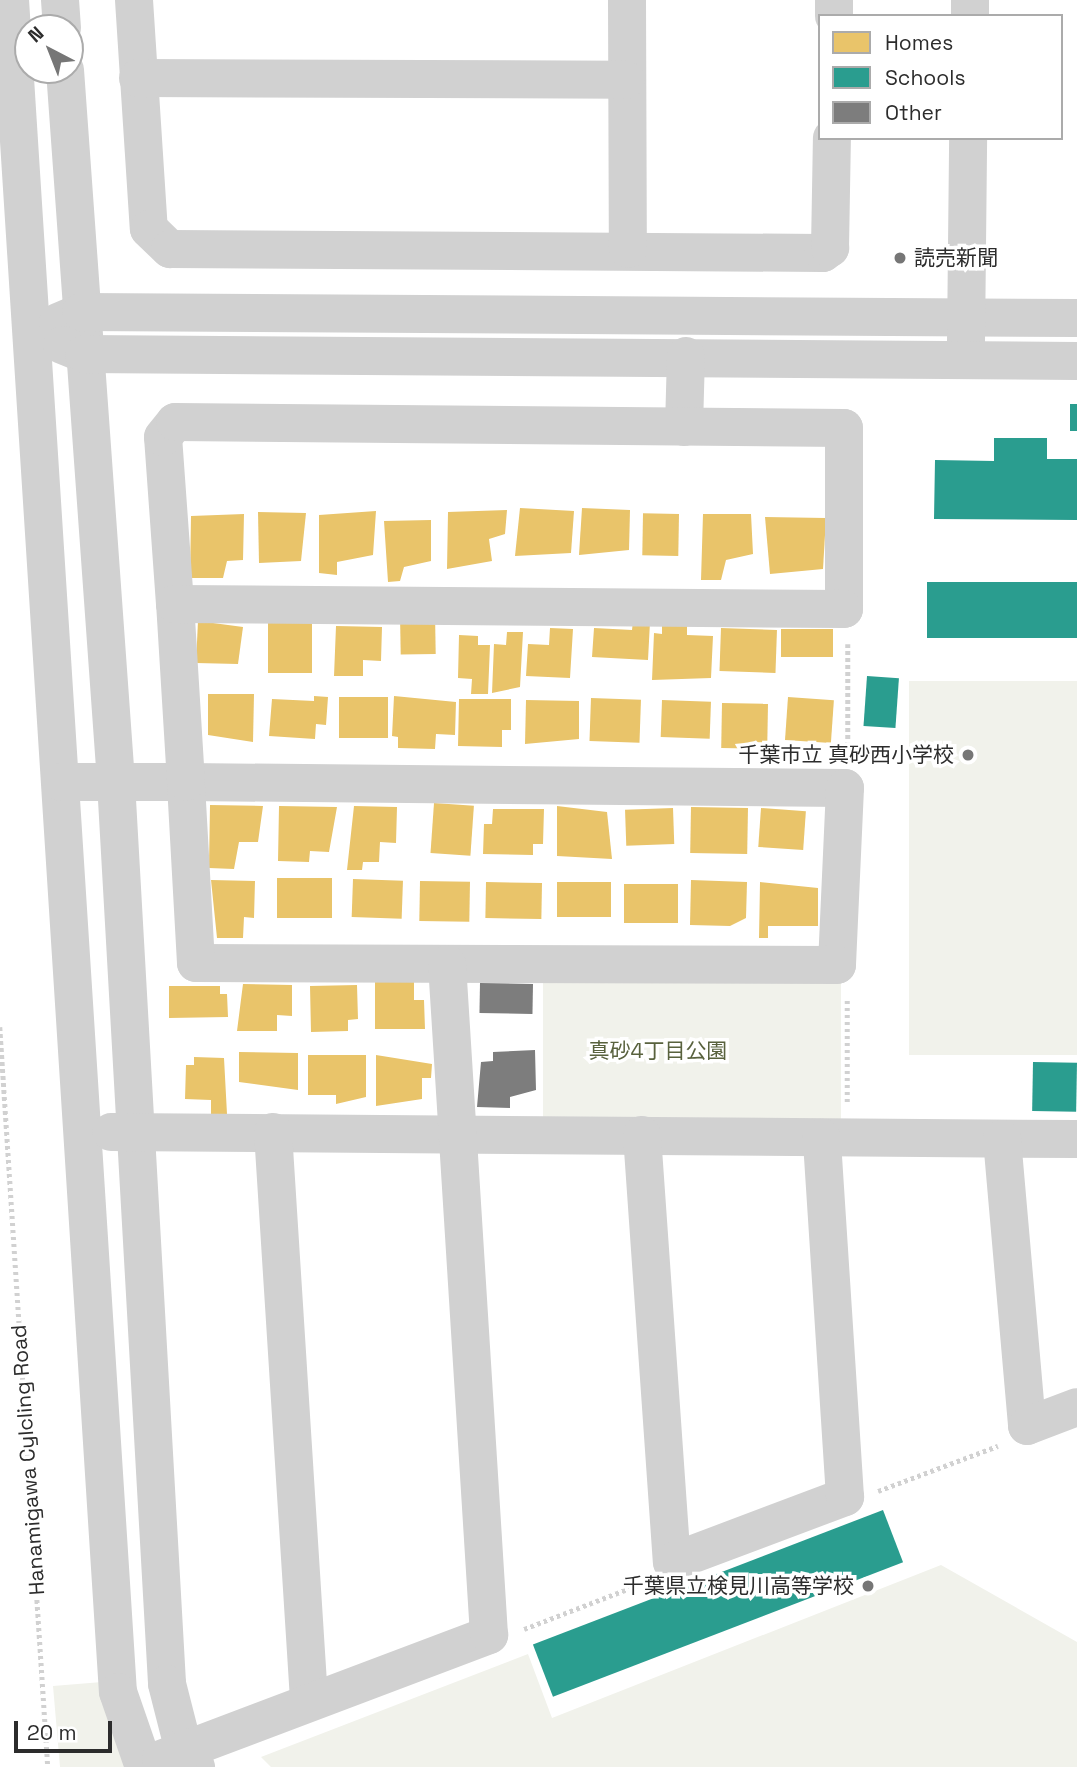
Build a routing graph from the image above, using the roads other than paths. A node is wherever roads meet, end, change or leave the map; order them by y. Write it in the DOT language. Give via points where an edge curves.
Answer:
graph roads {
  1 [pos="10,0"];
  2 [pos="134,0"];
  3 [pos="627,0"];
  4 [pos="138,78"];
  5 [pos="626,80"];
  6 [pos="66,84"];
  7 [pos="832,140"];
  8 [pos="968,140"];
  9 [pos="628,250"];
  10 [pos="81,312"];
  11 [pos="966,317"];
  12 [pos="1077,318"];
  13 [pos="34,333"];
  14 [pos="84,354"];
  15 [pos="686,356"];
  16 [pos="966,361"];
  17 [pos="1077,361"];
  18 [pos="684,427"];
  19 [pos="175,604"];
  20 [pos="61,782"];
  21 [pos="116,782"];
  22 [pos="186,782"];
  23 [pos="447,964"];
  24 [pos="81,1132"];
  25 [pos="135,1132"];
  26 [pos="273,1132"];
  27 [pos="456,1134"];
  28 [pos="642,1135"];
  29 [pos="834,1138"];
  30 [pos="1002,1139"];
  31 [pos="1077,1139"];
  32 [pos="1077,1407"];
  33 [pos="309,1700"];
  34 [pos="189,1757"];
  35 [pos="146,1767"];
  1 -- 13 [label="street"];
  2 -- 4 [label="street"];
  3 -- 5 [label="street"];
  4 -- 5 [label="street"];
  4 -- 9 [label="street" via="149,229 170,249"];
  5 -- 9 [label="street"];
  6 -- 10 [label="street"];
  7 -- 9 [label="street" via="830,248 823,253"];
  8 -- 11 [label="street"];
  10 -- 11 [label="street"];
  10 -- 13 [label="street"];
  10 -- 14 [label="street"];
  11 -- 12 [label="street"];
  11 -- 16 [label="street"];
  13 -- 14 [label="street"];
  13 -- 20 [label="street"];
  14 -- 15 [label="street"];
  14 -- 21 [label="street"];
  15 -- 16 [label="street"];
  15 -- 18 [label="street"];
  16 -- 17 [label="street"];
  18 -- 19 [label="street" via="176,422 163,437"];
  18 -- 19 [label="street" via="844,428 844,609"];
  19 -- 22 [label="street"];
  20 -- 21 [label="street"];
  20 -- 24 [label="street"];
  21 -- 22 [label="street"];
  21 -- 25 [label="street"];
  22 -- 23 [label="street" via="196,962"];
  22 -- 23 [label="street" via="845,788 837,965"];
  23 -- 27 [label="street"];
  24 -- 25 [label="street"];
  24 -- 35 [label="street" via="118,1692"];
  25 -- 26 [label="street"];
  25 -- 34 [label="street" via="167,1684"];
  26 -- 27 [label="street"];
  26 -- 33 [label="street"];
  27 -- 28 [label="street"];
  27 -- 33 [label="street" via="489,1635"];
  28 -- 29 [label="street"];
  28 -- 29 [label="street" via="672,1562 845,1497"];
  29 -- 30 [label="street"];
  30 -- 31 [label="street"];
  30 -- 32 [label="street" via="1027,1426"];
  33 -- 34 [label="street"];
  34 -- 35 [label="street"];
}
